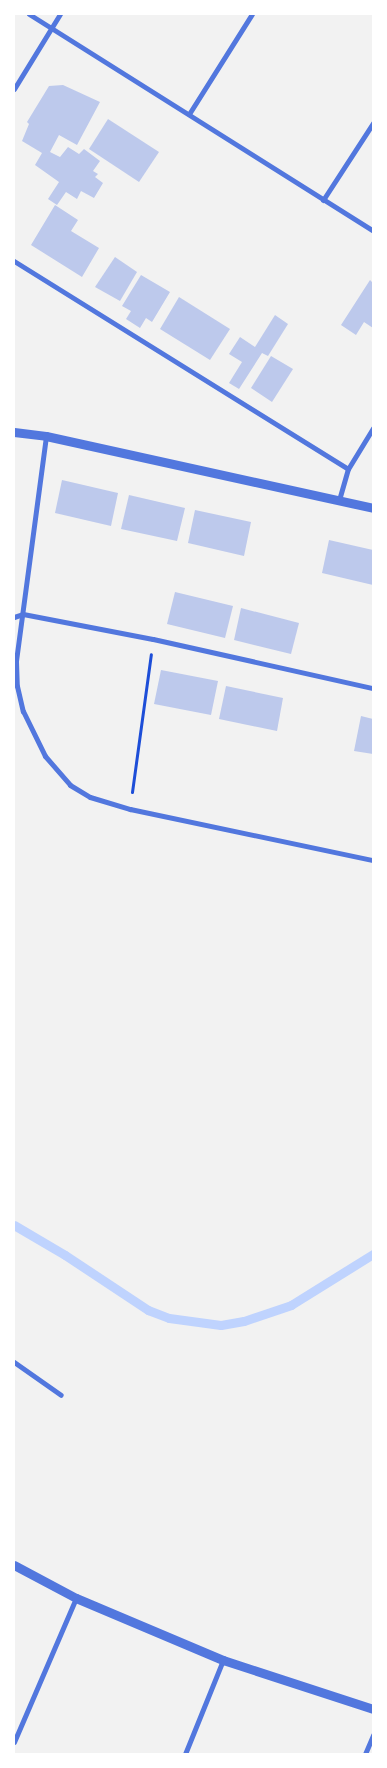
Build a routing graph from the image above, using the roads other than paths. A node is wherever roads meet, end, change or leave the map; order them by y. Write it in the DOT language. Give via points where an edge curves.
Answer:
graph roads {
  1 [pos="29,14"];
  2 [pos="60,14"];
  3 [pos="252,14"];
  4 [pos="51,28"];
  5 [pos="14,89"];
  6 [pos="189,114"];
  7 [pos="373,123"];
  8 [pos="323,200"];
  9 [pos="373,232"];
  10 [pos="14,261"];
  11 [pos="373,428"];
  12 [pos="14,432"];
  13 [pos="46,436"];
  14 [pos="348,469"];
  15 [pos="339,500"];
  16 [pos="373,508"];
  17 [pos="23,614"];
  18 [pos="14,617"];
  19 [pos="373,688"];
  20 [pos="373,860"];
  21 [pos="14,1362"];
  22 [pos="61,1395"];
  23 [pos="14,1565"];
  24 [pos="76,1598"];
  25 [pos="223,1660"];
  26 [pos="373,1708"];
  27 [pos="373,1735"];
  28 [pos="14,1742"];
  29 [pos="185,1754"];
  30 [pos="365,1754"];
  1 -- 4 [label="street"];
  2 -- 4 [label="street"];
  3 -- 6 [label="street"];
  4 -- 5 [label="street"];
  4 -- 6 [label="street"];
  6 -- 8 [label="street"];
  7 -- 8 [label="street"];
  8 -- 9 [label="street"];
  10 -- 14 [label="street"];
  11 -- 14 [label="street"];
  12 -- 13 [label="street"];
  13 -- 15 [label="street"];
  13 -- 17 [label="street"];
  14 -- 15 [label="street"];
  15 -- 16 [label="street"];
  17 -- 18 [label="street"];
  17 -- 19 [label="street"];
  17 -- 20 [label="street" via="16,662 23,711 45,756 70,785 90,797 130,809"];
  21 -- 22 [label="street"];
  23 -- 24 [label="street"];
  24 -- 25 [label="street"];
  24 -- 28 [label="street"];
  25 -- 26 [label="street"];
  25 -- 29 [label="street"];
  27 -- 30 [label="street"];
}
